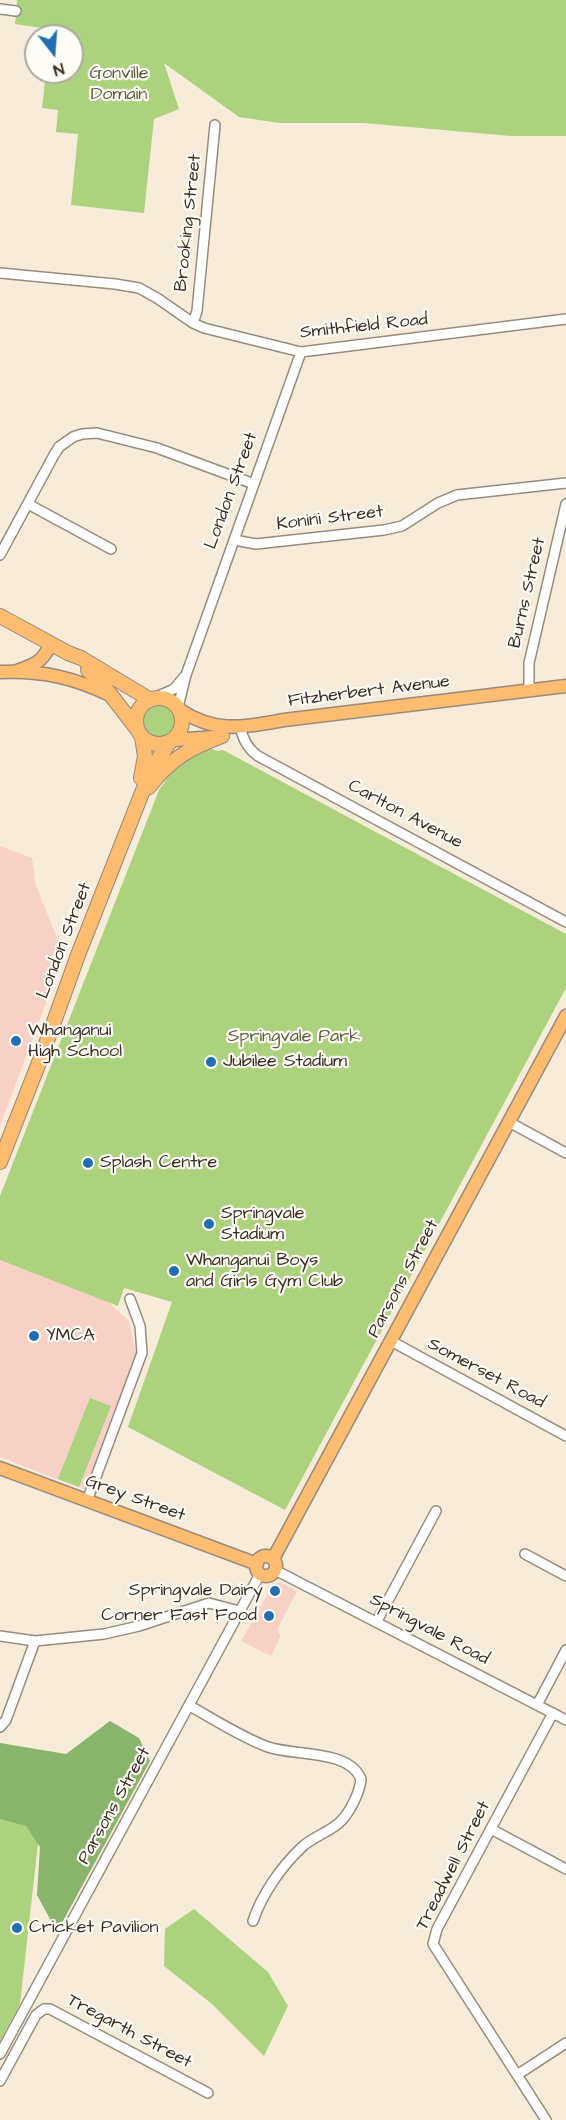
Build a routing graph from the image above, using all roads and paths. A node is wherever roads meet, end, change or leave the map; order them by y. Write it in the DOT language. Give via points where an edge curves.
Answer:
graph roads {
  1 [pos="0,9"];
  2 [pos="16,11"];
  3 [pos="215,125"];
  4 [pos="0,273"];
  5 [pos="566,319"];
  6 [pos="193,323"];
  7 [pos="301,352"];
  8 [pos="566,483"];
  9 [pos="254,484"];
  10 [pos="28,504"];
  11 [pos="566,504"];
  12 [pos="234,540"];
  13 [pos="111,549"];
  14 [pos="0,555"];
  15 [pos="0,616"];
  16 [pos="51,644"];
  17 [pos="68,653"];
  18 [pos="16,671"];
  19 [pos="0,672"];
  20 [pos="186,675"];
  21 [pos="566,686"];
  22 [pos="529,690"];
  23 [pos="113,697"];
  24 [pos="152,698"];
  25 [pos="179,708"];
  26 [pos="240,728"];
  27 [pos="140,733"];
  28 [pos="222,736"];
  29 [pos="172,741"];
  30 [pos="139,801"];
  31 [pos="566,922"];
  32 [pos="566,1016"];
  33 [pos="509,1122"];
  34 [pos="566,1153"];
  35 [pos="0,1162"];
  36 [pos="130,1299"];
  37 [pos="391,1341"];
  38 [pos="566,1436"];
  39 [pos="0,1468"];
  40 [pos="87,1501"];
  41 [pos="436,1511"];
  42 [pos="525,1554"];
  43 [pos="274,1564"];
  44 [pos="258,1569"];
  45 [pos="566,1576"];
  46 [pos="239,1611"];
  47 [pos="377,1621"];
  48 [pos="0,1636"];
  49 [pos="35,1641"];
  50 [pos="566,1650"];
  51 [pos="537,1705"];
  52 [pos="190,1706"];
  53 [pos="553,1713"];
  54 [pos="566,1720"];
  55 [pos="0,1727"];
  56 [pos="491,1828"];
  57 [pos="566,1869"];
  58 [pos="253,1921"];
  59 [pos="566,2043"];
  60 [pos="0,2054"];
  61 [pos="517,2075"];
  62 [pos="0,2081"];
  63 [pos="208,2093"];
  64 [pos="546,2120"];
  1 -- 2 [label="street"];
  3 -- 6 [label="street, Brooking Street"];
  4 -- 6 [label="street, Smithfield Road" via="139,288"];
  5 -- 7 [label="street, Smithfield Road"];
  6 -- 7 [label="street, Smithfield Road"];
  7 -- 9 [label="street, London Street"];
  8 -- 12 [label="street, Konini Street" via="457,495 402,526 384,530 256,544"];
  9 -- 10 [label="street" via="157,448 90,433 73,437 59,447"];
  9 -- 12 [label="street, London Street"];
  10 -- 13 [label="street"];
  10 -- 14 [label="street"];
  11 -- 22 [label="street, Burns Street" via="529,663"];
  12 -- 20 [label="street, London Street"];
  15 -- 16 [label="highway"];
  16 -- 17 [label="highway"];
  16 -- 18 [label="main road" via="43,659"];
  17 -- 23 [label="highway"];
  17 -- 24 [label="highway"];
  18 -- 19 [label="main road"];
  18 -- 23 [label="main road" via="73,679"];
  20 -- 24 [label="street" via="179,685"];
  20 -- 25 [label="street, London Street"];
  21 -- 22 [label="main road, Fitzherbert Avenue"];
  22 -- 26 [label="main road, Fitzherbert Avenue"];
  23 -- 27 [label="highway"];
  24 -- 25 [label="highway" via="171,700"];
  24 -- 27 [label="highway" via="139,709 136,722"];
  25 -- 26 [label="main road, Fitzherbert Avenue" via="207,724"];
  25 -- 29 [label="highway" via="182,728"];
  26 -- 28 [label="main road"];
  26 -- 31 [label="street, Carlton Avenue" via="245,743 257,755"];
  27 -- 29 [label="highway" via="155,744"];
  27 -- 30 [label="highway, London Street" via="145,756"];
  28 -- 29 [label="main road"];
  28 -- 30 [label="highway" via="183,753"];
  29 -- 30 [label="highway, London Street" via="151,770"];
  30 -- 35 [label="highway, London Street"];
  32 -- 33 [label="main road, Parsons Street"];
  33 -- 34 [label="street"];
  33 -- 37 [label="main road, Parsons Street"];
  36 -- 40 [label="street" via="140,1326 142,1353"];
  37 -- 38 [label="street, Somerset Road"];
  37 -- 43 [label="main road, Parsons Street"];
  39 -- 40 [label="main road, Grey Street"];
  40 -- 44 [label="main road, Grey Street"];
  41 -- 47 [label="street"];
  42 -- 45 [label="street"];
  43 -- 44 [label="main road" via="263,1557"];
  43 -- 47 [label="street, Springvale Road"];
  44 -- 46 [label="street, Parsons Street"];
  46 -- 49 [label="street" via="209,1603 104,1634"];
  46 -- 52 [label="street, Parsons Street"];
  47 -- 51 [label="street, Springvale Road"];
  48 -- 49 [label="street"];
  49 -- 55 [label="street"];
  50 -- 51 [label="street"];
  51 -- 53 [label="street, Springvale Road"];
  52 -- 58 [label="street" via="267,1747 334,1759 355,1769 361,1779 341,1822 299,1850 259,1902"];
  52 -- 60 [label="street, Parsons Street"];
  53 -- 54 [label="street, Springvale Road"];
  53 -- 56 [label="street, Treadwell Street"];
  56 -- 57 [label="street"];
  56 -- 61 [label="street, Treadwell Street" via="437,1929 433,1944"];
  59 -- 61 [label="street"];
  61 -- 64 [label="street, Treadwell Street"];
  62 -- 63 [label="street, Tregarth Street" via="36,2015 50,2009"];
}
